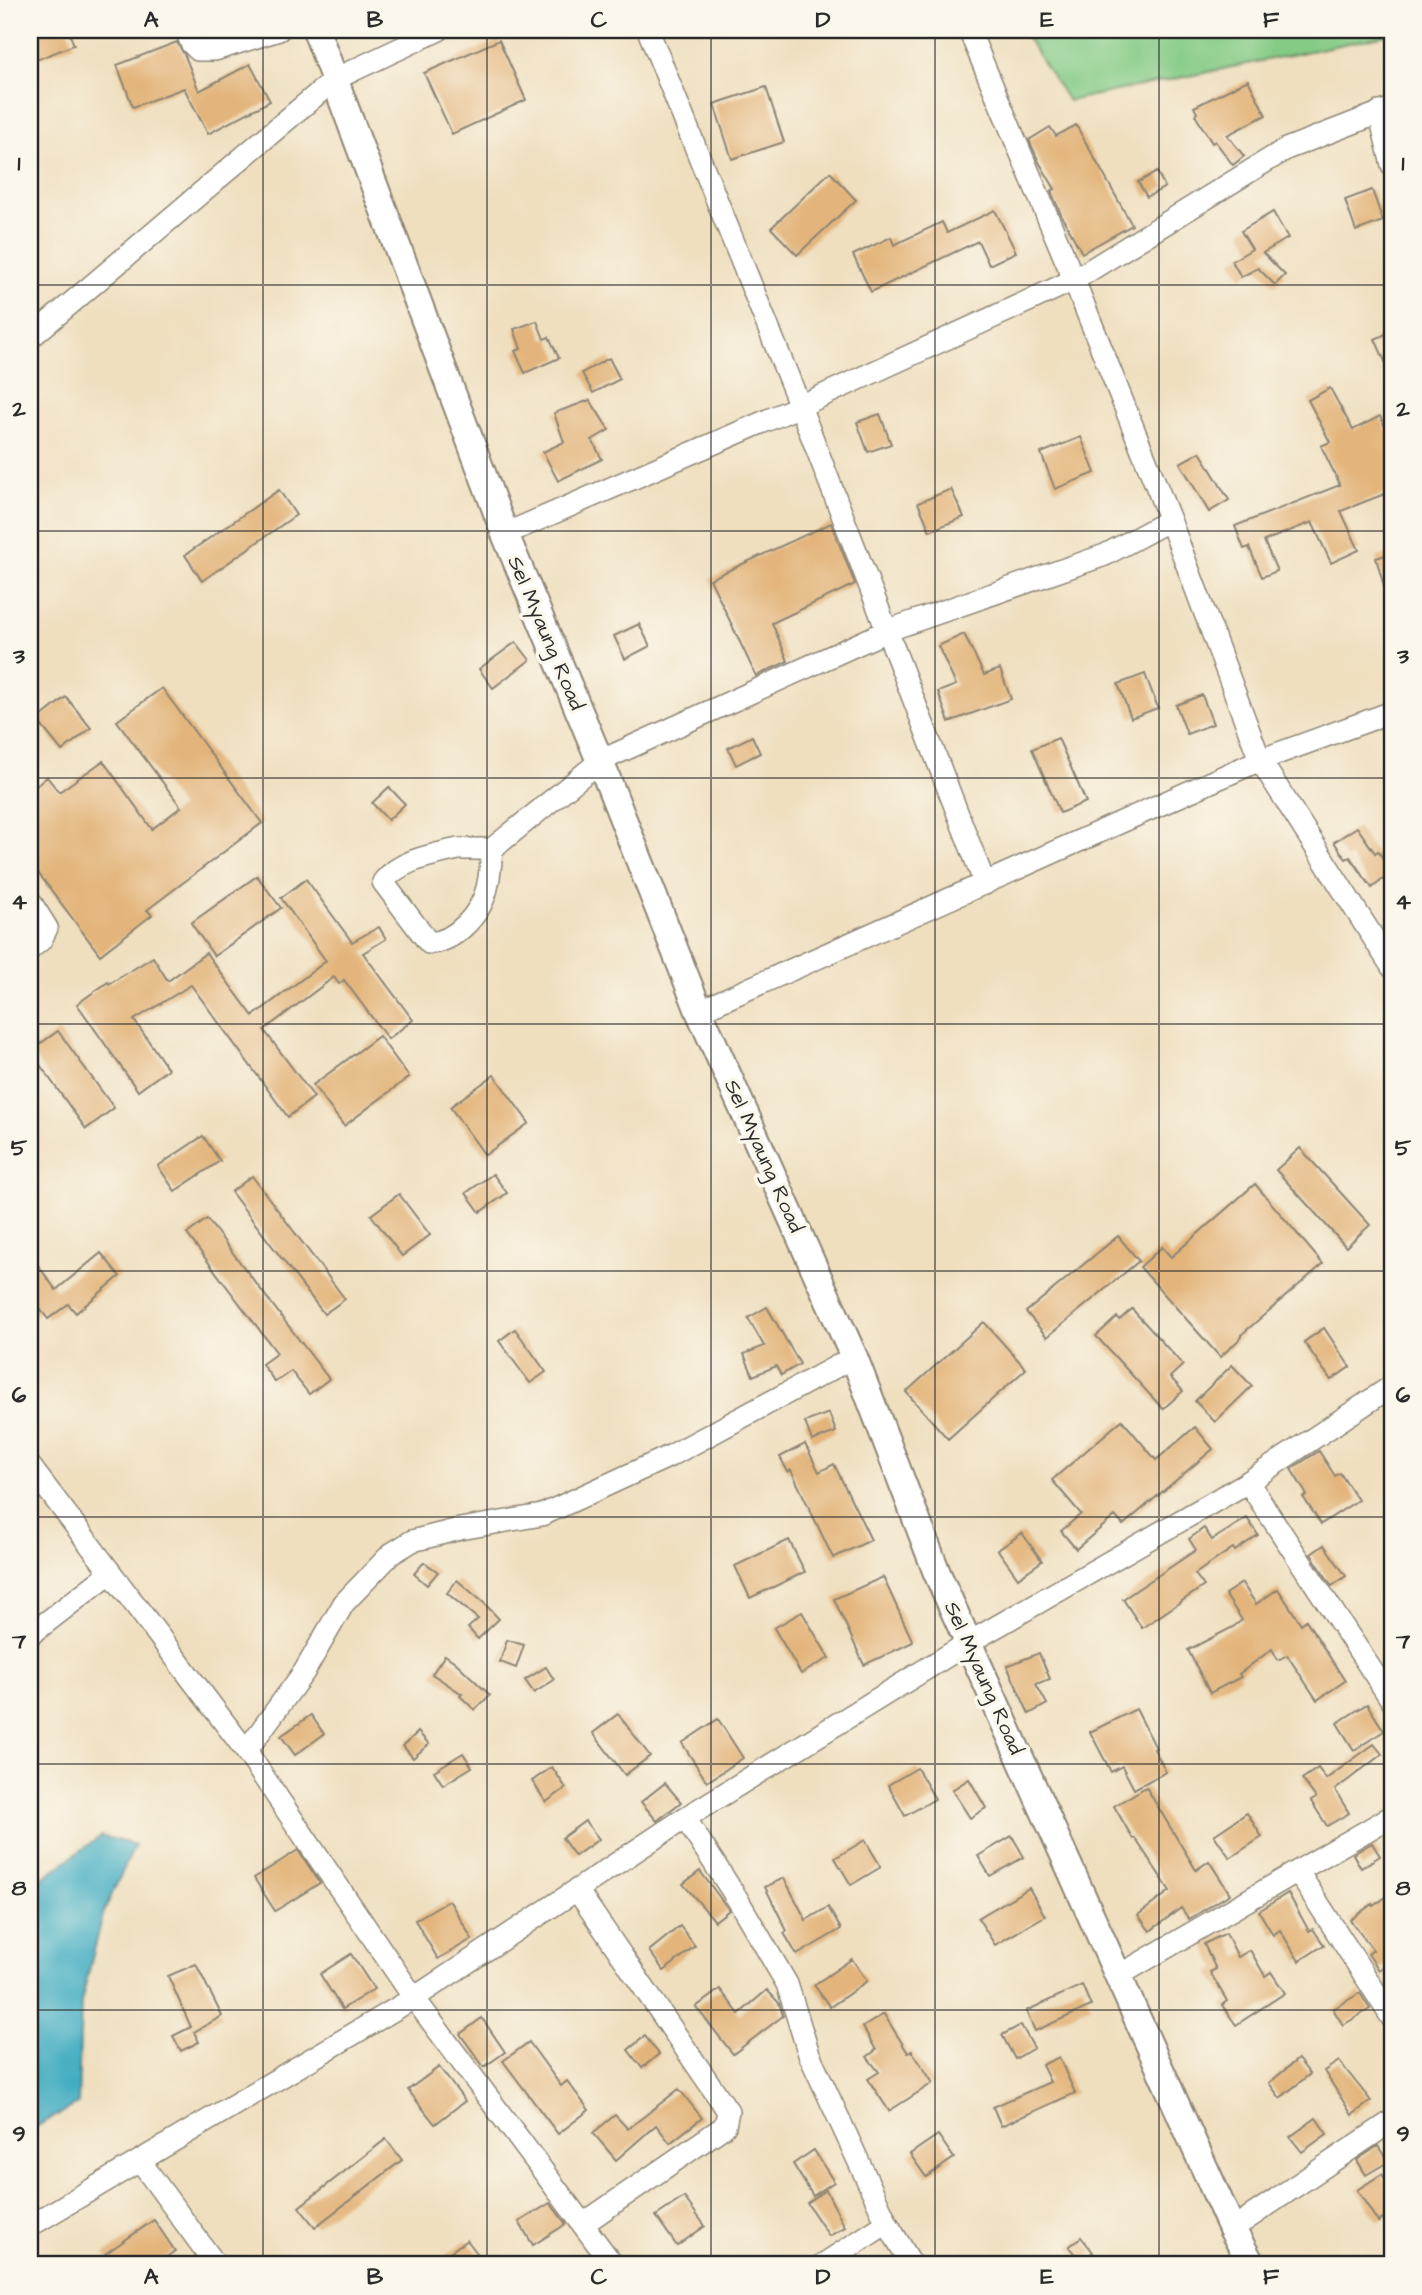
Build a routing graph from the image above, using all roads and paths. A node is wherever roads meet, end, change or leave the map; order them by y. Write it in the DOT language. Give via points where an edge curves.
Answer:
graph roads {
  1 [pos="186,30"];
  2 [pos="279,30"];
  3 [pos="316,30"];
  4 [pos="439,30"];
  5 [pos="648,30"];
  6 [pos="969,30"];
  7 [pos="335,79"];
  8 [pos="1386,110"];
  9 [pos="1392,165"];
  10 [pos="1074,280"];
  11 [pos="30,338"];
  12 [pos="800,406"];
  13 [pos="1170,520"];
  14 [pos="505,534"];
  15 [pos="889,630"];
  16 [pos="1392,712"];
  17 [pos="1260,760"];
  18 [pos="600,761"];
  19 [pos="492,849"];
  20 [pos="985,884"];
  21 [pos="30,901"];
  22 [pos="30,949"];
  23 [pos="1392,967"];
  24 [pos="699,1011"];
  25 [pos="854,1357"];
  26 [pos="1392,1385"];
  27 [pos="30,1466"];
  28 [pos="1248,1482"];
  29 [pos="110,1573"];
  30 [pos="30,1636"];
  31 [pos="968,1643"];
  32 [pos="1392,1701"];
  33 [pos="246,1751"];
  34 [pos="1392,1816"];
  35 [pos="685,1818"];
  36 [pos="1297,1872"];
  37 [pos="577,1890"];
  38 [pos="1118,1976"];
  39 [pos="414,1998"];
  40 [pos="1392,2018"];
  41 [pos="1392,2121"];
  42 [pos="140,2161"];
  43 [pos="887,2223"];
  44 [pos="583,2224"];
  45 [pos="30,2226"];
  46 [pos="1232,2228"];
  47 [pos="216,2265"];
  48 [pos="613,2265"];
  49 [pos="822,2265"];
  50 [pos="912,2265"];
  51 [pos="1252,2265"];
  1 -- 2 [label="street" via="198,50 215,50"];
  3 -- 7 [label="main road, Sel Myaung Road"];
  4 -- 7 [label="street"];
  5 -- 12 [label="street"];
  6 -- 10 [label="street"];
  7 -- 11 [label="street"];
  7 -- 14 [label="main road, Sel Myaung Road"];
  8 -- 9 [label="street"];
  8 -- 10 [label="street" via="1286,149"];
  10 -- 12 [label="street"];
  10 -- 13 [label="street"];
  12 -- 14 [label="street"];
  12 -- 15 [label="street"];
  13 -- 15 [label="street" via="1105,555"];
  13 -- 17 [label="street"];
  14 -- 18 [label="main road, Sel Myaung Road"];
  15 -- 18 [label="street"];
  15 -- 20 [label="street"];
  16 -- 17 [label="street"];
  17 -- 20 [label="street"];
  17 -- 23 [label="street"];
  18 -- 19 [label="street"];
  18 -- 24 [label="main road, Sel Myaung Road"];
  19 -- 19 [label="street" via="458,849 426,856 389,874 383,882 429,943 442,942 467,925 487,891"];
  20 -- 24 [label="street"];
  21 -- 22 [label="street" via="47,928"];
  24 -- 25 [label="main road, Sel Myaung Road"];
  25 -- 31 [label="main road, Sel Myaung Road" via="936,1573"];
  25 -- 33 [label="street" via="672,1455 542,1515 412,1541 391,1554 344,1602 303,1672"];
  26 -- 28 [label="street"];
  27 -- 29 [label="street"];
  28 -- 31 [label="street"];
  28 -- 32 [label="street"];
  29 -- 30 [label="street"];
  29 -- 33 [label="street"];
  31 -- 35 [label="street"];
  31 -- 38 [label="main road, Sel Myaung Road"];
  33 -- 39 [label="street"];
  34 -- 36 [label="street"];
  35 -- 37 [label="street"];
  35 -- 43 [label="street" via="787,1984 809,2054"];
  36 -- 38 [label="street"];
  36 -- 40 [label="street"];
  37 -- 39 [label="street"];
  37 -- 44 [label="street" via="727,2111 725,2126"];
  38 -- 46 [label="main road, Sel Myaung Road"];
  39 -- 42 [label="street"];
  39 -- 44 [label="street"];
  41 -- 46 [label="street"];
  42 -- 45 [label="street"];
  42 -- 47 [label="street"];
  43 -- 49 [label="street"];
  43 -- 50 [label="street"];
  44 -- 48 [label="street"];
  46 -- 51 [label="main road, Sel Myaung Road"];
}
